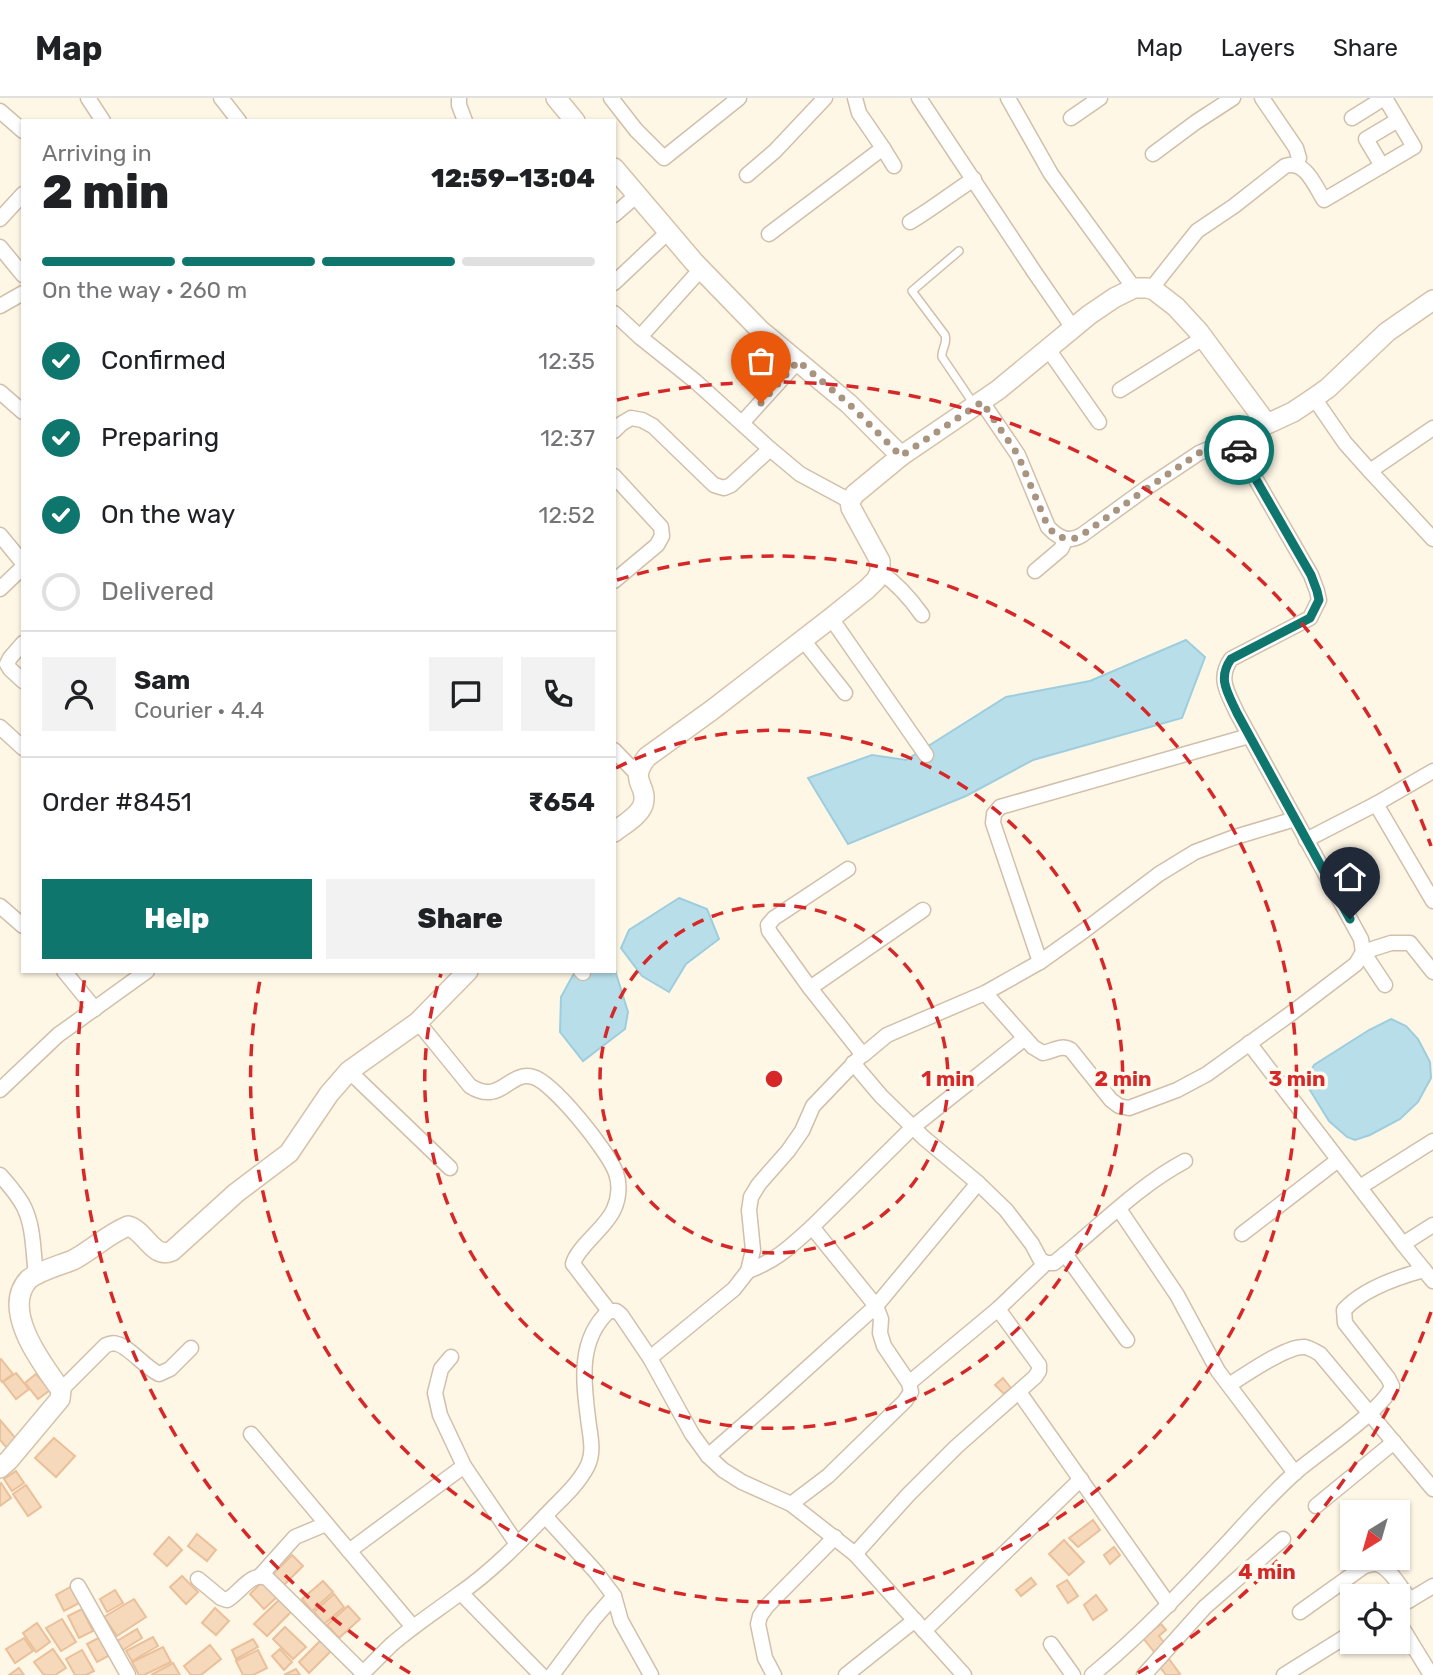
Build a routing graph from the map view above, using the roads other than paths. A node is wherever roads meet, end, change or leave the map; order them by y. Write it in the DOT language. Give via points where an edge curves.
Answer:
graph roads {
  1 [pos="88,98"];
  2 [pos="221,98"];
  3 [pos="459,98"];
  4 [pos="556,98"];
  5 [pos="611,98"];
  6 [pos="739,98"];
  7 [pos="825,98"];
  8 [pos="855,98"];
  9 [pos="919,98"];
  10 [pos="1008,98"];
  11 [pos="1100,98"];
  12 [pos="1233,98"];
  13 [pos="1262,98"];
  14 [pos="1384,98"];
  15 [pos="0,110"];
  16 [pos="1071,118"];
  17 [pos="1353,118"];
  18 [pos="102,119"];
  19 [pos="232,119"];
  20 [pos="464,119"];
  21 [pos="573,119"];
  22 [pos="1398,120"];
  23 [pos="21,129"];
  24 [pos="883,148"];
  25 [pos="1153,154"];
  26 [pos="1296,165"];
  27 [pos="894,166"];
  28 [pos="1382,166"];
  29 [pos="616,171"];
  30 [pos="747,175"];
  31 [pos="974,179"];
  32 [pos="637,195"];
  33 [pos="21,196"];
  34 [pos="616,213"];
  35 [pos="0,219"];
  36 [pos="910,222"];
  37 [pos="668,232"];
  38 [pos="769,234"];
  39 [pos="0,247"];
  40 [pos="958,251"];
  41 [pos="701,269"];
  42 [pos="21,273"];
  43 [pos="616,280"];
  44 [pos="1143,288"];
  45 [pos="21,294"];
  46 [pos="1433,300"];
  47 [pos="0,306"];
  48 [pos="616,315"];
  49 [pos="1073,328"];
  50 [pos="640,337"];
  51 [pos="1203,338"];
  52 [pos="1048,349"];
  53 [pos="798,361"];
  54 [pos="1120,390"];
  55 [pos="0,392"];
  56 [pos="1314,398"];
  57 [pos="979,404"];
  58 [pos="21,410"];
  59 [pos="1099,422"];
  60 [pos="742,424"];
  61 [pos="1267,424"];
  62 [pos="1433,428"];
  63 [pos="616,429"];
  64 [pos="1232,438"];
  65 [pos="770,449"];
  66 [pos="901,456"];
  67 [pos="1370,471"];
  68 [pos="616,478"];
  69 [pos="850,501"];
  70 [pos="1431,533"];
  71 [pos="0,535"];
  72 [pos="1066,539"];
  73 [pos="21,562"];
  74 [pos="21,567"];
  75 [pos="1035,571"];
  76 [pos="880,572"];
  77 [pos="616,575"];
  78 [pos="0,589"];
  79 [pos="922,615"];
  80 [pos="831,618"];
  81 [pos="803,640"];
  82 [pos="21,645"];
  83 [pos="21,679"];
  84 [pos="845,693"];
  85 [pos="0,727"];
  86 [pos="1249,736"];
  87 [pos="21,746"];
  88 [pos="616,752"];
  89 [pos="926,755"];
  90 [pos="1433,771"];
  91 [pos="637,774"];
  92 [pos="1376,804"];
  93 [pos="1295,819"];
  94 [pos="616,830"];
  95 [pos="1306,840"];
  96 [pos="848,869"];
  97 [pos="1433,901"];
  98 [pos="0,906"];
  99 [pos="923,911"];
  100 [pos="21,924"];
  101 [pos="1363,952"];
  102 [pos="1040,962"];
  103 [pos="1433,972"];
  104 [pos="66,973"];
  105 [pos="143,973"];
  106 [pos="466,973"];
  107 [pos="1385,985"];
  108 [pos="810,988"];
  109 [pos="985,992"];
  110 [pos="95,1009"];
  111 [pos="418,1022"];
  112 [pos="1025,1038"];
  113 [pos="1249,1043"];
  114 [pos="858,1059"];
  115 [pos="349,1071"];
  116 [pos="0,1090"];
  117 [pos="913,1127"];
  118 [pos="1433,1141"];
  119 [pos="1185,1160"];
  120 [pos="1338,1160"];
  121 [pos="450,1168"];
  122 [pos="0,1175"];
  123 [pos="978,1183"];
  124 [pos="1360,1187"];
  125 [pos="1119,1209"];
  126 [pos="1433,1225"];
  127 [pos="812,1227"];
  128 [pos="1242,1234"];
  129 [pos="1403,1244"];
  130 [pos="1065,1254"];
  131 [pos="1045,1263"];
  132 [pos="748,1271"];
  133 [pos="36,1275"];
  134 [pos="1428,1276"];
  135 [pos="876,1306"];
  136 [pos="998,1309"];
  137 [pos="610,1311"];
  138 [pos="1127,1340"];
  139 [pos="191,1348"];
  140 [pos="451,1357"];
  141 [pos="650,1357"];
  142 [pos="909,1383"];
  143 [pos="1229,1385"];
  144 [pos="61,1390"];
  145 [pos="1019,1392"];
  146 [pos="1370,1412"];
  147 [pos="251,1433"];
  148 [pos="1394,1441"];
  149 [pos="708,1455"];
  150 [pos="464,1466"];
  151 [pos="0,1468"];
  152 [pos="1295,1473"];
  153 [pos="1081,1479"];
  154 [pos="1433,1489"];
  155 [pos="791,1504"];
  156 [pos="1316,1506"];
  157 [pos="545,1516"];
  158 [pos="326,1524"];
  159 [pos="835,1538"];
  160 [pos="1283,1539"];
  161 [pos="517,1544"];
  162 [pos="349,1551"];
  163 [pos="855,1554"];
  164 [pos="261,1575"];
  165 [pos="198,1579"];
  166 [pos="1394,1584"];
  167 [pos="78,1586"];
  168 [pos="1433,1586"];
  169 [pos="461,1593"];
  170 [pos="614,1597"];
  171 [pos="1410,1599"];
  172 [pos="1169,1605"];
  173 [pos="1300,1612"];
  174 [pos="920,1626"];
  175 [pos="413,1627"];
  176 [pos="1340,1640"];
  177 [pos="1410,1640"];
  178 [pos="1051,1644"];
  179 [pos="362,1674"];
  180 [pos="128,1675"];
  181 [pos="541,1675"];
  182 [pos="552,1675"];
  183 [pos="651,1675"];
  184 [pos="774,1675"];
  185 [pos="846,1675"];
  186 [pos="964,1675"];
  187 [pos="1073,1675"];
  188 [pos="1092,1675"];
  189 [pos="1144,1675"];
  190 [pos="1284,1675"];
  191 [pos="1432,1675"];
  1 -- 18 [label="street"];
  2 -- 19 [label="street"];
  3 -- 20 [label="street"];
  4 -- 21 [label="street"];
  5 -- 6 [label="street" via="664,158"];
  7 -- 30 [label="street"];
  8 -- 24 [label="street" via="859,113"];
  9 -- 31 [label="street"];
  10 -- 44 [label="street" via="1051,174"];
  11 -- 16 [label="street"];
  12 -- 25 [label="street"];
  13 -- 26 [label="street" via="1296,148"];
  14 -- 17 [label="street"];
  14 -- 22 [label="street"];
  15 -- 23 [label="street"];
  22 -- 28 [label="street" via="1366,139"];
  22 -- 28 [label="street" via="1414,147"];
  24 -- 27 [label="street"];
  24 -- 38 [label="street"];
  26 -- 28 [label="street" via="1324,200"];
  26 -- 44 [label="street" via="1285,166 1197,231"];
  29 -- 32 [label="street"];
  31 -- 36 [label="street"];
  31 -- 49 [label="street"];
  32 -- 34 [label="street"];
  32 -- 37 [label="street"];
  33 -- 35 [label="street"];
  37 -- 41 [label="street"];
  37 -- 43 [label="street"];
  39 -- 42 [label="street"];
  40 -- 57 [label="lane" via="912,291 945,335 942,357"];
  41 -- 50 [label="street"];
  41 -- 53 [label="street" via="760,330"];
  44 -- 49 [label="street" via="1101,306"];
  44 -- 51 [label="street" via="1168,300"];
  45 -- 47 [label="street"];
  46 -- 56 [label="street" via="1387,332"];
  48 -- 50 [label="street"];
  49 -- 52 [label="street"];
  50 -- 60 [label="street"];
  51 -- 54 [label="street"];
  51 -- 61 [label="street"];
  52 -- 57 [label="street"];
  52 -- 59 [label="street"];
  53 -- 60 [label="street"];
  53 -- 66 [label="street"];
  55 -- 58 [label="street"];
  56 -- 61 [label="street"];
  56 -- 67 [label="street"];
  57 -- 66 [label="street"];
  57 -- 72 [label="street" via="1018,455 1048,527"];
  60 -- 65 [label="street"];
  61 -- 64 [label="street"];
  62 -- 67 [label="street"];
  63 -- 65 [label="street" via="631,418 642,419 714,485 724,488"];
  64 -- 72 [label="street" via="1199,453 1082,535"];
  64 -- 86 [label="street" via="1311,575 1319,600 1310,618 1231,659 1225,667 1223,680"];
  65 -- 69 [label="street" via="800,474"];
  66 -- 69 [label="street"];
  67 -- 70 [label="street"];
  68 -- 77 [label="street" via="661,527 662,536 657,545"];
  69 -- 76 [label="street" via="880,561"];
  71 -- 73 [label="street"];
  72 -- 75 [label="street"];
  74 -- 78 [label="street"];
  76 -- 79 [label="street" via="902,589"];
  76 -- 80 [label="street"];
  80 -- 81 [label="street"];
  80 -- 89 [label="street"];
  81 -- 84 [label="street"];
  81 -- 91 [label="street" via="647,757"];
  82 -- 83 [label="street" via="7,664"];
  85 -- 87 [label="street"];
  86 -- 93 [label="street"];
  86 -- 102 [label="street" via="1000,807 993,822"];
  88 -- 91 [label="street"];
  90 -- 92 [label="street"];
  91 -- 94 [label="street" via="643,804"];
  92 -- 95 [label="street"];
  92 -- 97 [label="street"];
  93 -- 95 [label="street"];
  93 -- 102 [label="street" via="1195,852 1159,873"];
  95 -- 101 [label="street" via="1361,939"];
  96 -- 108 [label="street" via="768,925"];
  98 -- 100 [label="street"];
  99 -- 108 [label="street"];
  101 -- 103 [label="street" via="1391,943 1410,943"];
  101 -- 107 [label="street"];
  101 -- 113 [label="street" via="1356,964"];
  102 -- 109 [label="street"];
  104 -- 110 [label="street"];
  105 -- 110 [label="street"];
  106 -- 111 [label="street"];
  108 -- 114 [label="street"];
  109 -- 112 [label="street"];
  109 -- 114 [label="street" via="887,1035"];
  110 -- 116 [label="street" via="58,1035"];
  111 -- 115 [label="street"];
  111 -- 137 [label="street" via="470,1086 480,1092 490,1093 528,1076 543,1082 572,1110 609,1159 619,1193 614,1209 573,1264"];
  112 -- 113 [label="street" via="1043,1053 1060,1047 1071,1050 1111,1100 1129,1108 1207,1074"];
  112 -- 117 [label="street"];
  113 -- 120 [label="street"];
  114 -- 117 [label="street" via="881,1096"];
  114 -- 132 [label="street" via="813,1107 802,1131 751,1197 753,1250"];
  115 -- 121 [label="street"];
  115 -- 133 [label="street" via="289,1153 172,1251 160,1253 128,1226"];
  117 -- 123 [label="street"];
  117 -- 127 [label="street"];
  118 -- 124 [label="street"];
  119 -- 125 [label="street"];
  120 -- 124 [label="street"];
  120 -- 128 [label="street"];
  122 -- 133 [label="street" via="24,1207"];
  123 -- 131 [label="street" via="1006,1210"];
  123 -- 135 [label="street"];
  124 -- 129 [label="street"];
  125 -- 130 [label="street"];
  125 -- 143 [label="street" via="1177,1294"];
  126 -- 129 [label="street"];
  127 -- 132 [label="street" via="782,1254"];
  127 -- 135 [label="street"];
  129 -- 134 [label="street"];
  130 -- 131 [label="street" via="1054,1263"];
  130 -- 138 [label="street"];
  131 -- 136 [label="street"];
  132 -- 141 [label="street" via="734,1289"];
  133 -- 144 [label="street" via="18,1292 15,1314 27,1345"];
  134 -- 146 [label="street" via="1402,1276 1353,1300 1344,1310 1345,1323 1392,1386"];
  135 -- 142 [label="street" via="884,1346"];
  135 -- 149 [label="street"];
  136 -- 142 [label="street"];
  136 -- 145 [label="street" via="1038,1365 1035,1377"];
  137 -- 141 [label="street" via="621,1315"];
  137 -- 157 [label="street" via="593,1330 584,1356 592,1449 589,1465"];
  139 -- 144 [label="street" via="159,1374 121,1344 106,1345"];
  140 -- 150 [label="street" via="441,1368 435,1393"];
  141 -- 149 [label="street"];
  142 -- 155 [label="street" via="911,1392 905,1401 828,1476"];
  143 -- 146 [label="street" via="1277,1356 1307,1347 1320,1354"];
  143 -- 152 [label="street"];
  144 -- 151 [label="street" via="55,1406"];
  145 -- 153 [label="street"];
  145 -- 163 [label="street" via="956,1447"];
  146 -- 148 [label="street"];
  146 -- 152 [label="street"];
  147 -- 158 [label="street"];
  148 -- 154 [label="street"];
  148 -- 156 [label="street"];
  149 -- 155 [label="street" via="742,1482"];
  150 -- 161 [label="street"];
  150 -- 162 [label="street"];
  152 -- 172 [label="street"];
  153 -- 172 [label="street"];
  153 -- 174 [label="street"];
  155 -- 159 [label="street"];
  157 -- 161 [label="street"];
  157 -- 170 [label="street"];
  158 -- 162 [label="street"];
  158 -- 164 [label="street" via="295,1537"];
  159 -- 163 [label="street"];
  159 -- 184 [label="street" via="760,1616 765,1658"];
  160 -- 189 [label="street" via="1205,1607"];
  161 -- 169 [label="street"];
  162 -- 175 [label="street"];
  163 -- 174 [label="street"];
  164 -- 165 [label="street" via="227,1600"];
  164 -- 179 [label="street"];
  166 -- 173 [label="street" via="1387,1570 1373,1564"];
  167 -- 180 [label="street"];
  168 -- 171 [label="street"];
  169 -- 175 [label="street"];
  169 -- 181 [label="street"];
  170 -- 182 [label="street"];
  170 -- 183 [label="street" via="621,1621"];
  172 -- 188 [label="street"];
  174 -- 185 [label="street"];
  174 -- 186 [label="street"];
  175 -- 179 [label="street"];
  176 -- 190 [label="street"];
  177 -- 191 [label="street"];
  178 -- 187 [label="street"];
}
